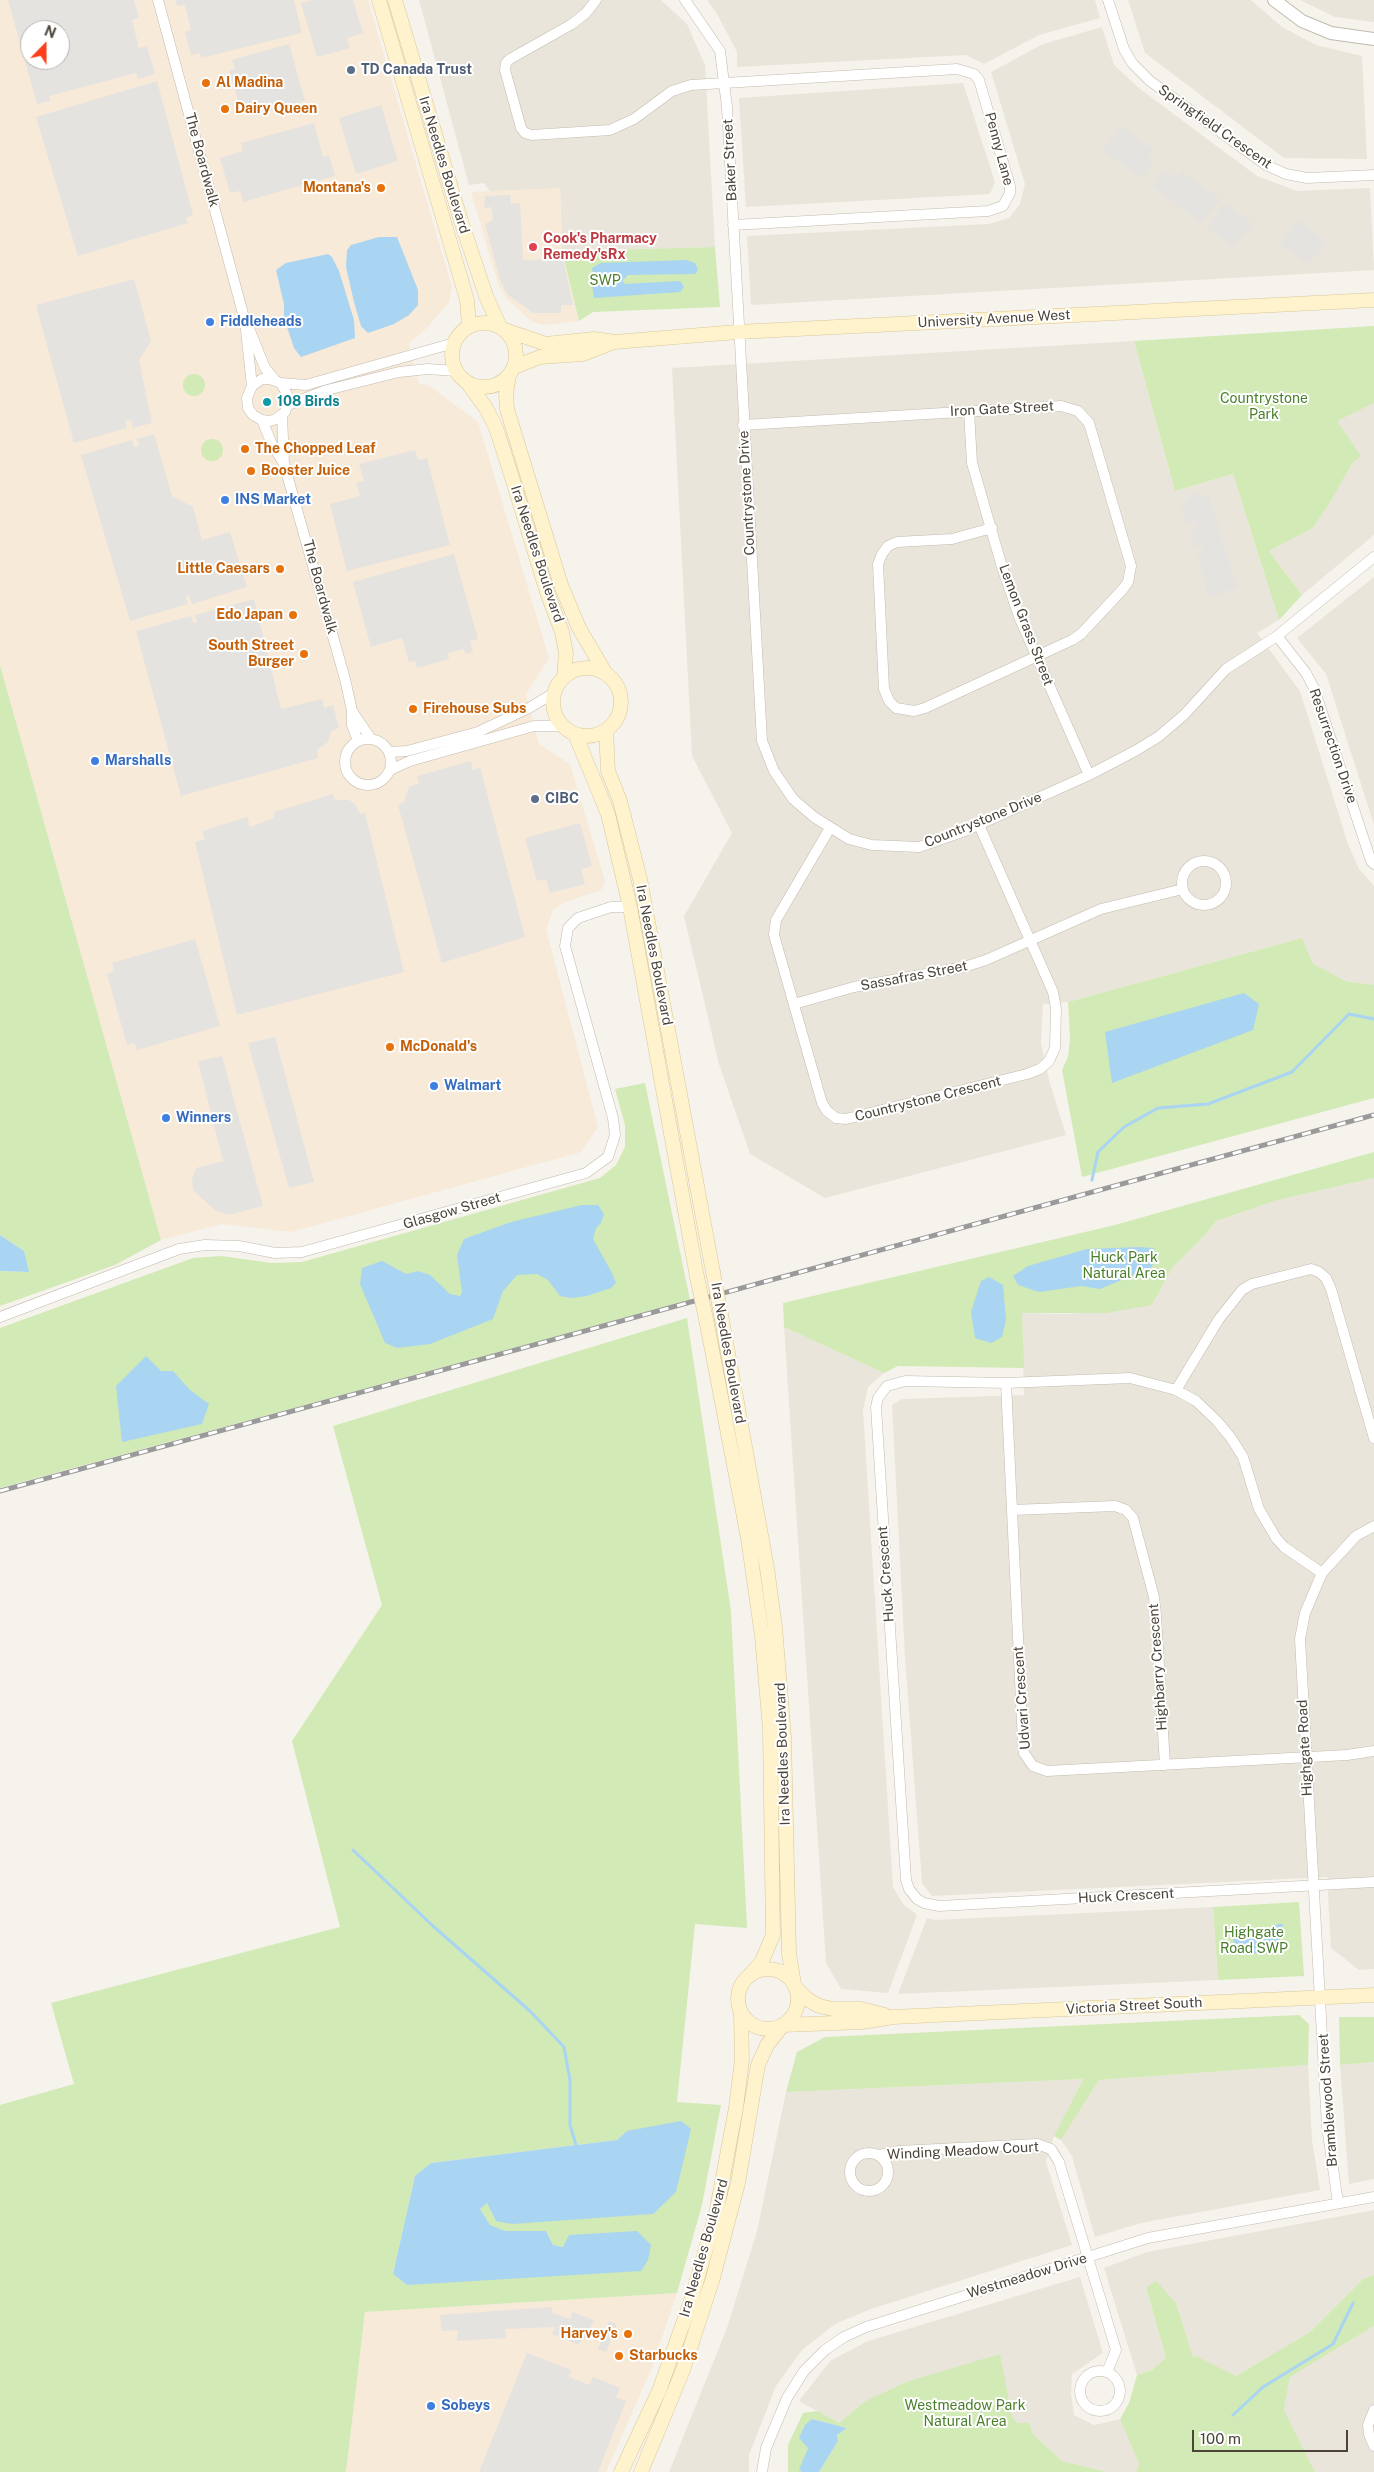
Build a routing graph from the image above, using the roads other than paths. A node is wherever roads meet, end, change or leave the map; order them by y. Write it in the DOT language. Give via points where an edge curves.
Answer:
graph roads {
  1 [pos="158,0"];
  2 [pos="379,0"];
  3 [pos="395,0"];
  4 [pos="596,0"];
  5 [pos="685,0"];
  6 [pos="1108,0"];
  7 [pos="1274,0"];
  8 [pos="1374,39"];
  9 [pos="722,82"];
  10 [pos="1374,175"];
  11 [pos="733,225"];
  12 [pos="1374,300"];
  13 [pos="244,321"];
  14 [pos="469,326"];
  15 [pos="503,328"];
  16 [pos="738,332"];
  17 [pos="454,342"];
  18 [pos="615,342"];
  19 [pos="456,371"];
  20 [pos="512,371"];
  21 [pos="278,381"];
  22 [pos="467,382"];
  23 [pos="252,386"];
  24 [pos="288,405"];
  25 [pos="969,410"];
  26 [pos="282,415"];
  27 [pos="262,420"];
  28 [pos="743,425"];
  29 [pos="284,464"];
  30 [pos="992,528"];
  31 [pos="1374,557"];
  32 [pos="1277,636"];
  33 [pos="1037,657"];
  34 [pos="606,674"];
  35 [pos="564,677"];
  36 [pos="554,693"];
  37 [pos="352,711"];
  38 [pos="562,726"];
  39 [pos="606,730"];
  40 [pos="575,734"];
  41 [pos="370,738"];
  42 [pos="358,741"];
  43 [pos="390,752"];
  44 [pos="390,770"];
  45 [pos="1088,775"];
  46 [pos="978,825"];
  47 [pos="830,828"];
  48 [pos="1374,864"];
  49 [pos="1183,889"];
  50 [pos="630,907"];
  51 [pos="1032,941"];
  52 [pos="794,1004"];
  53 [pos="0,1317"];
  54 [pos="1006,1383"];
  55 [pos="1176,1390"];
  56 [pos="1374,1438"];
  57 [pos="1012,1510"];
  58 [pos="1374,1526"];
  59 [pos="1322,1573"];
  60 [pos="1374,1751"];
  61 [pos="1305,1757"];
  62 [pos="1165,1765"];
  63 [pos="1374,1882"];
  64 [pos="1312,1886"];
  65 [pos="751,1974"];
  66 [pos="794,1986"];
  67 [pos="1374,1995"];
  68 [pos="1321,1998"];
  69 [pos="741,2013"];
  70 [pos="893,2017"];
  71 [pos="783,2025"];
  72 [pos="879,2155"];
  73 [pos="1374,2197"];
  74 [pos="1338,2203"];
  75 [pos="1088,2257"];
  76 [pos="1107,2372"];
  77 [pos="1374,2410"];
  78 [pos="1374,2446"];
  79 [pos="621,2472"];
  80 [pos="641,2472"];
  81 [pos="762,2472"];
  1 -- 13 [label="street, The Boardwalk"];
  2 -- 14 [label="main road, Ira Needles Boulevard" via="467,300"];
  3 -- 15 [label="main road, Ira Needles Boulevard" via="461,221 486,296"];
  4 -- 9 [label="street, Penny Lane" via="572,24 506,63 505,70 525,133 610,130 634,119 672,91 691,85"];
  5 -- 9 [label="street, Baker Street" via="720,51"];
  6 -- 10 [label="street, Springfield Crescent" via="1132,63 1150,81 1266,165 1286,174 1307,178"];
  7 -- 8 [label="street" via="1302,21 1331,33"];
  9 -- 11 [label="street, Baker Street" via="727,106"];
  9 -- 11 [label="street, Penny Lane" via="966,71 979,80 1010,186 1007,201 996,210"];
  11 -- 16 [label="street, Baker Street"];
  12 -- 16 [label="main road, University Avenue West"];
  13 -- 21 [label="street, The Boardwalk" via="265,368"];
  13 -- 23 [label="street, The Boardwalk"];
  14 -- 15 [label="main road" via="479,322"];
  14 -- 17 [label="main road"];
  15 -- 18 [label="main road, University Avenue West" via="546,344 594,339"];
  15 -- 20 [label="main road" via="516,348"];
  16 -- 18 [label="main road, University Avenue West"];
  16 -- 28 [label="street, Countrystone Drive"];
  17 -- 19 [label="main road" via="452,362"];
  17 -- 21 [label="street" via="306,385"];
  18 -- 20 [label="main road, University Avenue West" via="583,354 540,357"];
  19 -- 22 [label="main road"];
  19 -- 24 [label="street" via="428,368 399,372 327,390"];
  20 -- 22 [label="main road" via="494,385 485,387"];
  20 -- 34 [label="main road, Ira Needles Boulevard" via="506,394 507,409 561,585 579,628"];
  21 -- 23 [label="street" via="262,380"];
  21 -- 24 [label="street" via="288,394"];
  22 -- 35 [label="main road, Ira Needles Boulevard" via="496,428 562,632 566,653"];
  23 -- 27 [label="street" via="247,404 253,415"];
  24 -- 26 [label="street"];
  25 -- 28 [label="street, Iron Gate Street"];
  25 -- 30 [label="street, Lemon Grass Street" via="972,463"];
  25 -- 33 [label="street, Iron Gate Street" via="1061,406 1078,411 1089,423 1128,556 1130,574 1123,589 1081,634"];
  26 -- 27 [label="street"];
  26 -- 29 [label="street, The Boardwalk"];
  27 -- 29 [label="street, The Boardwalk"];
  28 -- 47 [label="street, Countrystone Drive" via="762,741 774,771 792,799"];
  29 -- 37 [label="street, The Boardwalk"];
  30 -- 33 [label="street, Lemon Grass Street" via="1002,567"];
  30 -- 33 [label="street, Iron Gate Street" via="952,539 897,542 882,554 878,564 886,695 896,708 914,711"];
  31 -- 32 [label="street, Countrystone Drive"];
  32 -- 45 [label="street, Countrystone Drive" via="1226,670 1158,737"];
  32 -- 48 [label="street, Resurrection Drive" via="1314,688"];
  33 -- 45 [label="street, Lemon Grass Street"];
  34 -- 35 [label="main road" via="584,668 573,670"];
  34 -- 39 [label="main road" via="614,681 621,702 614,723"];
  35 -- 36 [label="main road"];
  36 -- 38 [label="main road" via="554,710"];
  36 -- 43 [label="street" via="478,732 407,751"];
  37 -- 41 [label="street, The Boardwalk"];
  37 -- 42 [label="street, The Boardwalk" via="352,725"];
  38 -- 40 [label="main road"];
  38 -- 44 [label="street" via="534,726 410,760"];
  39 -- 40 [label="main road" via="586,736"];
  39 -- 66 [label="main road, Ira Needles Boulevard, bridge" via="608,771 622,809 640,879 767,1568 784,1737 789,1954"];
  40 -- 50 [label="main road, Ira Needles Boulevard" via="608,814"];
  41 -- 42 [label="street"];
  41 -- 43 [label="street" via="385,745"];
  42 -- 44 [label="street" via="347,753 345,763 355,781 376,784"];
  43 -- 44 [label="street"];
  45 -- 46 [label="street, Countrystone Drive"];
  46 -- 47 [label="street, Countrystone Drive" via="919,847 872,845 849,839"];
  46 -- 51 [label="street, Countrystone Crescent"];
  47 -- 52 [label="street, Countrystone Crescent" via="776,920 774,936"];
  49 -- 49 [label="street" via="1192,901 1209,904 1221,896 1224,874 1209,861 1196,862 1184,873"];
  49 -- 51 [label="street, Sassafras Street" via="1101,909"];
  50 -- 53 [label="street, Glasgow Street" via="611,907 578,918 568,928 565,946 615,1135 608,1157 586,1173 302,1252 275,1253 239,1246 205,1245 179,1250"];
  50 -- 65 [label="main road, Ira Needles Boulevard, bridge" via="748,1538 762,1636 770,1729 773,1935 762,1961"];
  51 -- 52 [label="street, Sassafras Street" via="964,967 854,987"];
  51 -- 52 [label="street, Countrystone Crescent" via="1053,992 1055,1048 1040,1069 1027,1074 855,1118 836,1118 822,1103"];
  54 -- 55 [label="street, Huck Crescent" via="1130,1378"];
  54 -- 57 [label="street, Udvari Crescent"];
  54 -- 64 [label="street, Huck Crescent" via="898,1381 886,1386 876,1407 909,1889 924,1903 939,1906"];
  55 -- 56 [label="street" via="1219,1319 1242,1290 1252,1284 1311,1268 1326,1278 1331,1289"];
  55 -- 59 [label="street, Huck Crescent" via="1196,1402 1231,1438 1243,1457 1259,1509 1276,1538"];
  57 -- 62 [label="street, Highbarry Crescent" via="1110,1506 1126,1510 1133,1518 1155,1606"];
  57 -- 62 [label="street, Udvari Crescent" via="1023,1743 1027,1760 1047,1771"];
  58 -- 59 [label="street, Highgate Road" via="1356,1536"];
  59 -- 61 [label="street, Highgate Road" via="1305,1613 1300,1639"];
  60 -- 61 [label="street, Udvari Crescent"];
  61 -- 62 [label="street, Udvari Crescent"];
  61 -- 64 [label="street, Highgate Road"];
  63 -- 64 [label="street, Huck Crescent"];
  64 -- 68 [label="street, Highgate Road"];
  65 -- 66 [label="main road" via="773,1970 784,1974"];
  65 -- 69 [label="main road" via="738,1994"];
  66 -- 70 [label="main road, Victoria Street South" via="807,2000 819,2006 861,2009"];
  66 -- 71 [label="main road" via="798,1997 796,2009"];
  67 -- 68 [label="main road, Victoria Street South"];
  68 -- 70 [label="main road, Victoria Street South"];
  68 -- 74 [label="street, Bramblewood Street" via="1327,2126"];
  69 -- 71 [label="main road" via="758,2028 769,2030"];
  69 -- 79 [label="main road, Ira Needles Boulevard" via="742,2060 736,2108 730,2153 714,2222 690,2304 658,2391"];
  70 -- 71 [label="main road, Victoria Street South" via="862,2022"];
  71 -- 80 [label="main road, Ira Needles Boulevard" via="767,2045 758,2064 738,2183 713,2278 683,2370"];
  72 -- 75 [label="street, Winding Meadow Court" via="919,2150 1044,2146 1056,2154"];
  73 -- 74 [label="street, Westmeadow Drive"];
  74 -- 75 [label="street, Westmeadow Drive" via="1148,2238"];
  75 -- 76 [label="street, Winding Meadow Court" via="1116,2350"];
  75 -- 81 [label="street, Westmeadow Drive" via="866,2326 844,2336 804,2371 787,2398 766,2448"];
  76 -- 76 [label="street" via="1094,2372 1083,2380 1081,2399 1090,2409 1103,2411 1118,2400 1120,2387"];
  77 -- 78 [label="street" via="1368,2425"];
}
